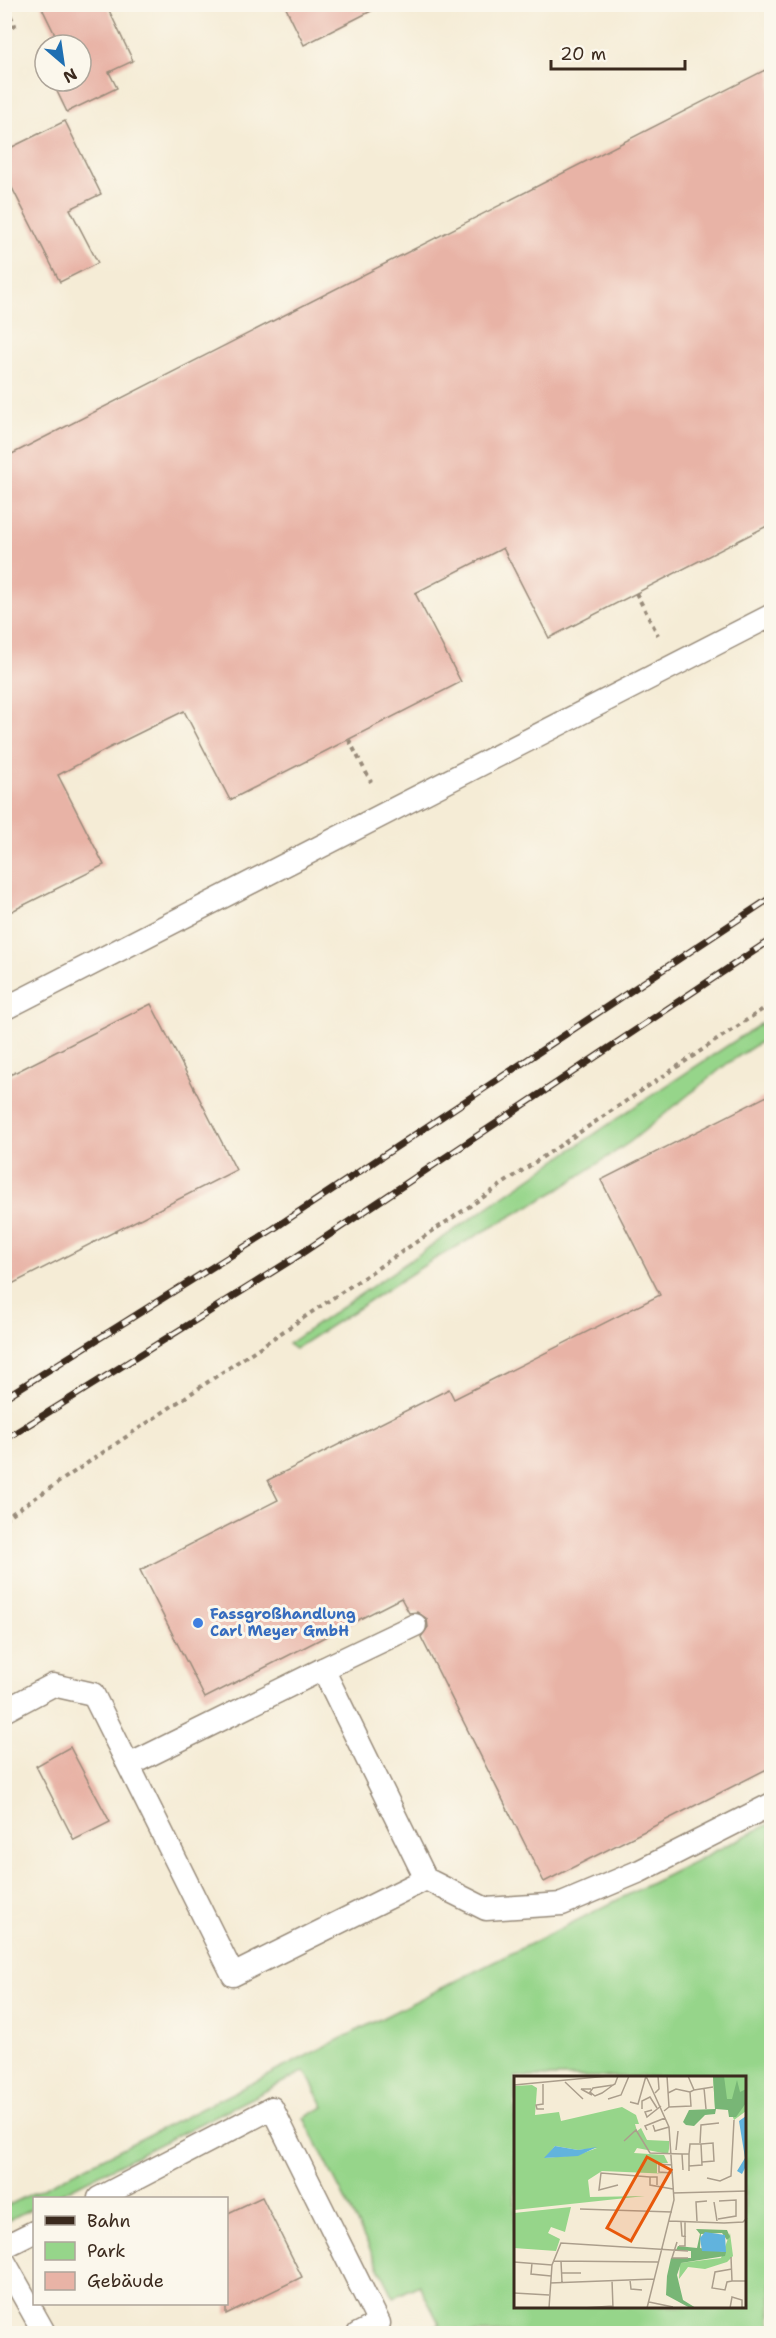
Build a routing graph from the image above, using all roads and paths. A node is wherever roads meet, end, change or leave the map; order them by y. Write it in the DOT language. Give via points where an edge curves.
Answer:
graph roads {
  1 [pos="5,4"];
  2 [pos="4,30"];
  3 [pos="636,593"];
  4 [pos="771,615"];
  5 [pos="674,666"];
  6 [pos="349,740"];
  7 [pos="387,813"];
  8 [pos="771,1003"];
  9 [pos="4,1008"];
  10 [pos="4,1519"];
  11 [pos="414,1625"];
  12 [pos="323,1670"];
  13 [pos="4,1712"];
  14 [pos="129,1765"];
  15 [pos="771,1804"];
  16 [pos="426,1879"];
  17 [pos="103,2197"];
  18 [pos="33,2232"];
  19 [pos="4,2247"];
  20 [pos="4,2261"];
  21 [pos="45,2334"];
  22 [pos="358,2334"];
  1 -- 2 [label="path" via="15,25"];
  3 -- 5 [label="path"];
  4 -- 5 [label="lane"];
  5 -- 7 [label="lane"];
  6 -- 7 [label="path"];
  7 -- 9 [label="lane"];
  8 -- 10 [label="path"];
  11 -- 12 [label="lane"];
  12 -- 14 [label="lane"];
  12 -- 16 [label="lane"];
  13 -- 14 [label="lane" via="53,1685 93,1694"];
  14 -- 16 [label="lane" via="233,1975"];
  15 -- 16 [label="lane" via="562,1905 486,1909"];
  17 -- 22 [label="lane" via="272,2108 379,2323"];
  18 -- 19 [label="lane"];
  20 -- 21 [label="lane"];
}
